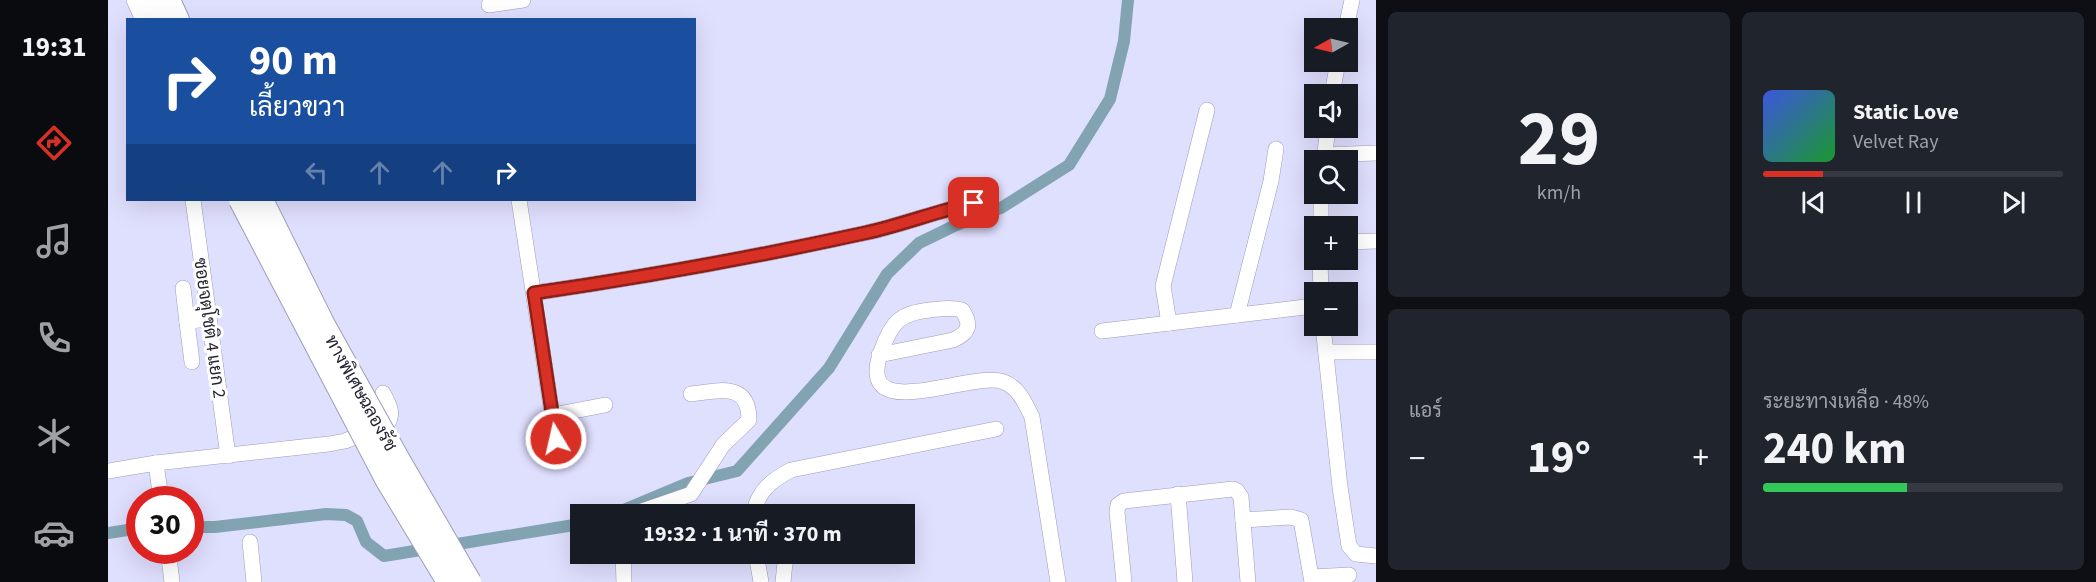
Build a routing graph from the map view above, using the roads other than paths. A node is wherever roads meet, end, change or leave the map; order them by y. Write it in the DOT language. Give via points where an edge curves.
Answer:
graph roads {
  1 [pos="134,0"];
  2 [pos="148,0"];
  3 [pos="169,0"];
  4 [pos="523,0"];
  5 [pos="1352,0"];
  6 [pos="490,8"];
  7 [pos="142,18"];
  8 [pos="156,18"];
  9 [pos="177,18"];
  10 [pos="1348,18"];
  11 [pos="1207,110"];
  12 [pos="1276,148"];
  13 [pos="1376,153"];
  14 [pos="1358,155"];
  15 [pos="193,201"];
  16 [pos="241,201"];
  17 [pos="262,201"];
  18 [pos="519,201"];
  19 [pos="974,203"];
  20 [pos="1358,239"];
  21 [pos="1376,242"];
  22 [pos="183,288"];
  23 [pos="534,293"];
  24 [pos="1304,307"];
  25 [pos="1237,315"];
  26 [pos="209,318"];
  27 [pos="187,321"];
  28 [pos="1169,323"];
  29 [pos="1102,331"];
  30 [pos="1324,336"];
  31 [pos="1326,352"];
  32 [pos="1376,352"];
  33 [pos="879,355"];
  34 [pos="192,362"];
  35 [pos="383,393"];
  36 [pos="691,394"];
  37 [pos="605,405"];
  38 [pos="553,415"];
  39 [pos="996,429"];
  40 [pos="556,439"];
  41 [pos="228,456"];
  42 [pos="156,463"];
  43 [pos="108,471"];
  44 [pos="159,486"];
  45 [pos="1178,494"];
  46 [pos="664,504"];
  47 [pos="757,504"];
  48 [pos="1243,520"];
  49 [pos="250,542"];
  50 [pos="1376,556"];
  51 [pos="169,564"];
  52 [pos="623,564"];
  53 [pos="758,564"];
  54 [pos="785,564"];
  55 [pos="1349,574"];
  56 [pos="1312,579"];
  57 [pos="442,581"];
  58 [pos="171,582"];
  59 [pos="254,582"];
  60 [pos="470,582"];
  61 [pos="624,582"];
  62 [pos="761,582"];
  63 [pos="783,582"];
  64 [pos="1058,582"];
  65 [pos="1124,582"];
  66 [pos="1185,582"];
  67 [pos="1248,582"];
  1 -- 7 [label="street"];
  2 -- 8 [label="highway"];
  3 -- 9 [label="highway"];
  4 -- 6 [label="street"];
  5 -- 10 [label="street"];
  11 -- 28 [label="street" via="1163,286"];
  12 -- 25 [label="street"];
  13 -- 14 [label="street"];
  15 -- 26 [label="street, ซอยจตุโชติ 4 แยก 2"];
  16 -- 57 [label="highway, ทางพิเศษฉลองรัช, bridge"];
  17 -- 60 [label="highway, ทางพิเศษฉลองรัช, bridge" via="323,323"];
  18 -- 23 [label="street"];
  19 -- 23 [label="street" via="885,228 756,255"];
  20 -- 21 [label="street"];
  22 -- 27 [label="street"];
  23 -- 38 [label="street"];
  24 -- 25 [label="street"];
  25 -- 28 [label="street"];
  26 -- 27 [label="street"];
  26 -- 41 [label="street, ซอยจตุโชติ 4 แยก 2"];
  27 -- 34 [label="street"];
  28 -- 29 [label="street"];
  30 -- 31 [label="street"];
  31 -- 32 [label="street"];
  31 -- 50 [label="street" via="1349,546 1356,554"];
  33 -- 33 [label="street" via="953,340 966,331 966,317 962,310 954,308 905,315 888,333"];
  33 -- 64 [label="street" via="876,373 881,386 889,392 907,393 979,381 1004,382 1022,395 1032,417"];
  35 -- 41 [label="street" via="391,414 387,424 345,441"];
  36 -- 46 [label="street" via="722,390 737,393 749,409 749,420 723,446 691,494"];
  37 -- 38 [label="street"];
  38 -- 40 [label="street"];
  39 -- 47 [label="street" via="791,470 773,479"];
  41 -- 42 [label="street"];
  42 -- 43 [label="street"];
  42 -- 44 [label="street"];
  45 -- 48 [label="street" via="1238,491"];
  45 -- 65 [label="street" via="1118,505"];
  45 -- 66 [label="street"];
  48 -- 56 [label="street" via="1301,520"];
  48 -- 67 [label="street"];
  49 -- 59 [label="street"];
  51 -- 58 [label="street"];
  52 -- 61 [label="street"];
  53 -- 62 [label="street"];
  54 -- 63 [label="street"];
  55 -- 56 [label="street"];
}
